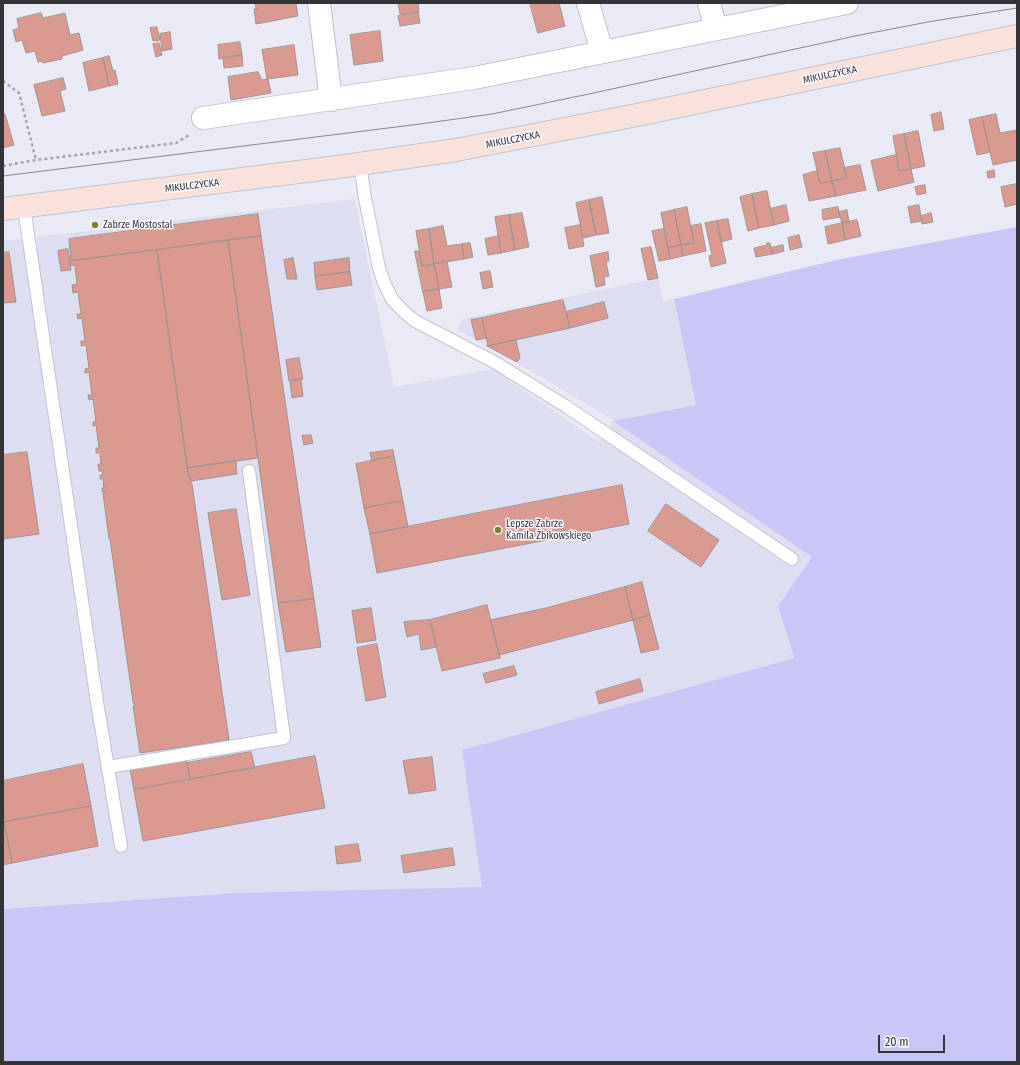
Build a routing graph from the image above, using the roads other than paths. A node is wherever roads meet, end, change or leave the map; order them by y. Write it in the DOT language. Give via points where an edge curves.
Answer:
graph roads {
  1 [pos="319,3"];
  2 [pos="588,3"];
  3 [pos="709,3"];
  4 [pos="846,3"];
  5 [pos="716,29"];
  6 [pos="1017,36"];
  7 [pos="602,52"];
  8 [pos="331,100"];
  9 [pos="204,118"];
  10 [pos="360,164"];
  11 [pos="13,208"];
  12 [pos="249,471"];
  13 [pos="792,560"];
  14 [pos="108,767"];
  15 [pos="121,846"];
  1 -- 8 [label="street"];
  2 -- 7 [label="street"];
  3 -- 5 [label="street"];
  4 -- 5 [label="street"];
  5 -- 7 [label="street"];
  6 -- 10 [label="main road, MIKULCZYCKA" via="505,142"];
  7 -- 8 [label="street" via="474,78"];
  8 -- 9 [label="street"];
  10 -- 11 [label="main road, MIKULCZYCKA"];
  10 -- 13 [label="lane" via="384,284 392,299 403,311 415,321 496,364 567,407"];
  11 -- 14 [label="lane"];
  12 -- 14 [label="lane" via="284,738"];
  14 -- 15 [label="lane"];
}
